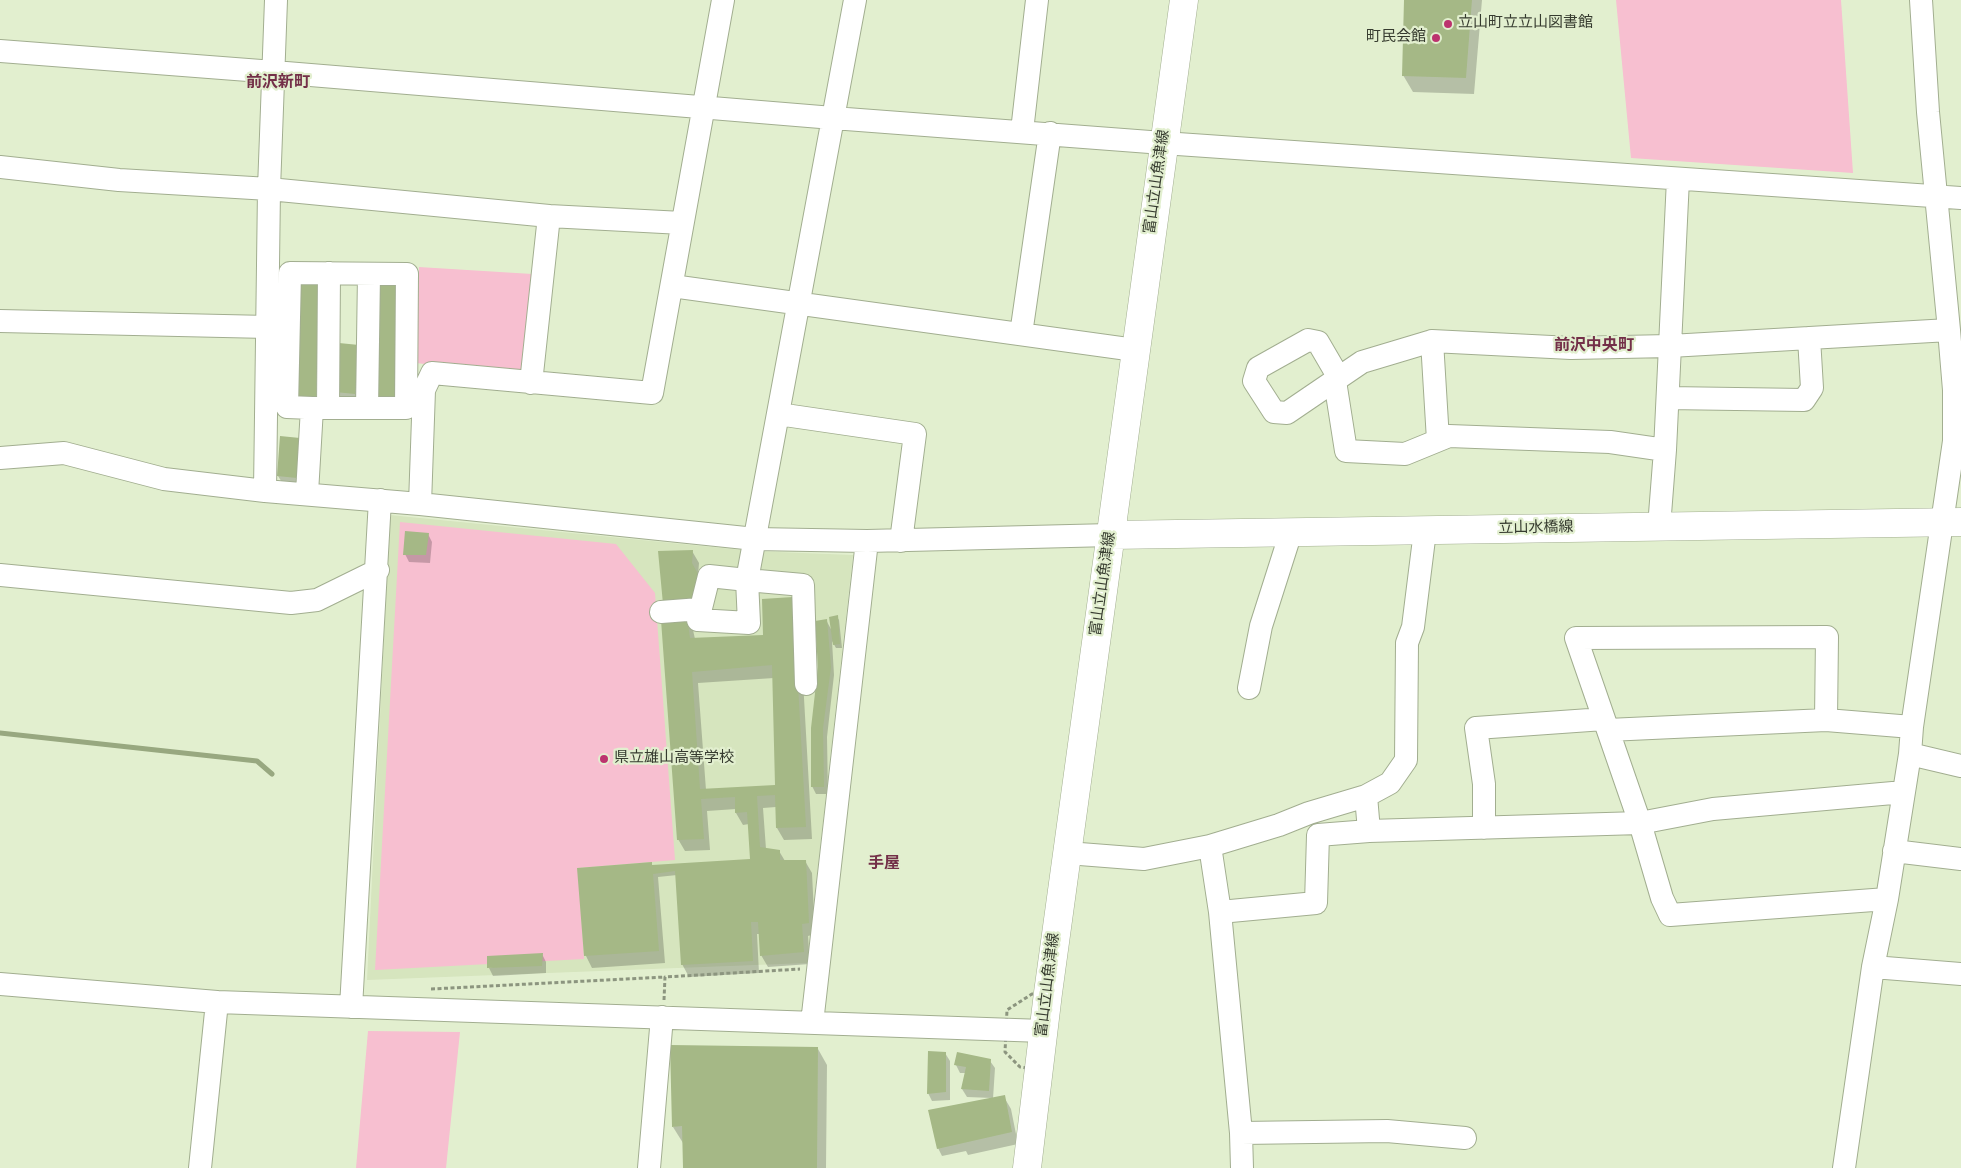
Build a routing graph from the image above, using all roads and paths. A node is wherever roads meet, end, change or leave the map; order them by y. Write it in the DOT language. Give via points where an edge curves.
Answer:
graph roads {
  1 [pos="276,0"];
  2 [pos="724,0"];
  3 [pos="855,0"];
  4 [pos="1036,0"];
  5 [pos="1184,0"];
  6 [pos="1921,0"];
  7 [pos="0,51"];
  8 [pos="274,72"];
  9 [pos="704,106"];
  10 [pos="833,118"];
  11 [pos="1022,131"];
  12 [pos="1050,133"];
  13 [pos="1163,143"];
  14 [pos="0,168"];
  15 [pos="1678,179"];
  16 [pos="270,189"];
  17 [pos="1937,196"];
  18 [pos="1961,198"];
  19 [pos="549,216"];
  20 [pos="682,224"];
  21 [pos="330,273"];
  22 [pos="369,274"];
  23 [pos="672,286"];
  24 [pos="799,304"];
  25 [pos="0,321"];
  26 [pos="268,327"];
  27 [pos="1949,330"];
  28 [pos="1021,334"];
  29 [pos="1809,338"];
  30 [pos="1432,341"];
  31 [pos="1670,346"];
  32 [pos="1135,350"];
  33 [pos="531,383"];
  34 [pos="1957,390"];
  35 [pos="1668,398"];
  36 [pos="320,408"];
  37 [pos="367,408"];
  38 [pos="778,414"];
  39 [pos="1438,440"];
  40 [pos="1665,450"];
  41 [pos="0,458"];
  42 [pos="265,491"];
  43 [pos="307,493"];
  44 [pos="380,500"];
  45 [pos="420,504"];
  46 [pos="1952,522"];
  47 [pos="1659,527"];
  48 [pos="1425,530"];
  49 [pos="1291,532"];
  50 [pos="1111,534"];
  51 [pos="755,539"];
  52 [pos="867,541"];
  53 [pos="901,541"];
  54 [pos="378,570"];
  55 [pos="0,575"];
  56 [pos="747,580"];
  57 [pos="700,609"];
  58 [pos="661,612"];
  59 [pos="806,684"];
  60 [pos="1248,688"];
  61 [pos="1826,720"];
  62 [pos="1606,724"];
  63 [pos="1912,727"];
  64 [pos="1910,754"];
  65 [pos="1961,766"];
  66 [pos="1904,792"];
  67 [pos="1366,796"];
  68 [pos="1640,823"];
  69 [pos="1484,828"];
  70 [pos="1369,831"];
  71 [pos="1210,846"];
  72 [pos="1894,851"];
  73 [pos="1067,853"];
  74 [pos="1961,859"];
  75 [pos="1887,899"];
  76 [pos="1220,912"];
  77 [pos="818,968"];
  78 [pos="1873,968"];
  79 [pos="1961,974"];
  80 [pos="665,977"];
  81 [pos="0,984"];
  82 [pos="428,989"];
  83 [pos="217,1002"];
  84 [pos="351,1007"];
  85 [pos="663,1010"];
  86 [pos="812,1023"];
  87 [pos="1043,1031"];
  88 [pos="1241,1133"];
  89 [pos="1465,1138"];
  90 [pos="200,1168"];
  91 [pos="649,1168"];
  92 [pos="1027,1168"];
  93 [pos="1242,1168"];
  94 [pos="1844,1168"];
  1 -- 8 [label="street"];
  2 -- 9 [label="street"];
  3 -- 10 [label="street"];
  4 -- 11 [label="street"];
  5 -- 13 [label="main road, 富山立山魚津線"];
  6 -- 17 [label="street"];
  7 -- 8 [label="street"];
  8 -- 9 [label="street"];
  8 -- 16 [label="street"];
  9 -- 10 [label="street"];
  9 -- 20 [label="street"];
  10 -- 11 [label="street"];
  10 -- 24 [label="street"];
  11 -- 12 [label="street"];
  12 -- 13 [label="street"];
  12 -- 28 [label="street"];
  13 -- 15 [label="street"];
  13 -- 32 [label="main road, 富山立山魚津線"];
  14 -- 16 [label="street" via="119,180"];
  15 -- 17 [label="street"];
  15 -- 31 [label="street"];
  16 -- 19 [label="street"];
  16 -- 26 [label="street"];
  17 -- 18 [label="street"];
  17 -- 27 [label="street"];
  19 -- 20 [label="street"];
  19 -- 33 [label="street"];
  20 -- 23 [label="street"];
  21 -- 22 [label="street"];
  21 -- 36 [label="street"];
  21 -- 36 [label="street" via="290,273 287,407"];
  22 -- 37 [label="street"];
  22 -- 37 [label="street" via="407,274 406,408"];
  23 -- 24 [label="street"];
  23 -- 33 [label="street" via="652,393"];
  24 -- 28 [label="street"];
  24 -- 38 [label="street"];
  25 -- 26 [label="street"];
  26 -- 42 [label="street"];
  27 -- 29 [label="street"];
  27 -- 34 [label="street"];
  28 -- 32 [label="street"];
  29 -- 31 [label="street"];
  29 -- 35 [label="street" via="1812,388 1804,400"];
  30 -- 31 [label="street" via="1571,348"];
  30 -- 39 [label="street"];
  30 -- 39 [label="street" via="1362,362 1337,379 1346,451 1405,454"];
  31 -- 35 [label="street"];
  32 -- 50 [label="main road, 富山立山魚津線"];
  33 -- 45 [label="street" via="432,373 424,390"];
  34 -- 46 [label="street"];
  35 -- 40 [label="street"];
  36 -- 37 [label="street"];
  36 -- 43 [label="street"];
  38 -- 51 [label="street"];
  38 -- 53 [label="street" via="915,434"];
  39 -- 40 [label="street" via="1449,436 1610,442"];
  40 -- 47 [label="street"];
  41 -- 42 [label="street" via="64,453 164,479"];
  42 -- 43 [label="street"];
  43 -- 44 [label="street"];
  44 -- 45 [label="street"];
  44 -- 54 [label="street"];
  45 -- 51 [label="street"];
  46 -- 47 [label="main road, 立山水橋線"];
  46 -- 63 [label="street"];
  47 -- 48 [label="main road, 立山水橋線"];
  48 -- 49 [label="main road, 立山水橋線"];
  48 -- 67 [label="street" via="1413,627 1407,644 1406,760 1390,783"];
  49 -- 50 [label="main road, 立山水橋線"];
  49 -- 60 [label="street" via="1261,626"];
  50 -- 53 [label="street"];
  50 -- 73 [label="main road, 富山立山魚津線"];
  51 -- 52 [label="street"];
  51 -- 56 [label="street"];
  52 -- 53 [label="street"];
  52 -- 77 [label="street"];
  54 -- 55 [label="street" via="317,600 291,603"];
  54 -- 84 [label="street"];
  56 -- 57 [label="street" via="709,576"];
  56 -- 57 [label="street" via="749,623 698,620"];
  56 -- 59 [label="street" via="803,585"];
  57 -- 58 [label="street"];
  61 -- 62 [label="street"];
  61 -- 62 [label="street" via="1827,637 1576,638"];
  61 -- 63 [label="street"];
  62 -- 68 [label="street"];
  62 -- 69 [label="street" via="1476,728 1484,784"];
  63 -- 64 [label="street"];
  64 -- 65 [label="street"];
  64 -- 66 [label="street"];
  66 -- 68 [label="street" via="1713,809"];
  66 -- 72 [label="street"];
  67 -- 70 [label="street"];
  67 -- 71 [label="street"];
  68 -- 69 [label="street"];
  68 -- 75 [label="street" via="1670,915"];
  69 -- 70 [label="street"];
  70 -- 76 [label="street" via="1318,835 1316,903"];
  71 -- 73 [label="street" via="1144,858"];
  71 -- 76 [label="street"];
  72 -- 74 [label="street"];
  72 -- 75 [label="street"];
  73 -- 87 [label="main road, 富山立山魚津線"];
  75 -- 78 [label="street"];
  76 -- 88 [label="street"];
  77 -- 80 [label="path"];
  77 -- 86 [label="street"];
  78 -- 79 [label="street"];
  78 -- 94 [label="street"];
  80 -- 82 [label="path"];
  80 -- 85 [label="path"];
  81 -- 83 [label="street"];
  83 -- 84 [label="street"];
  83 -- 90 [label="street"];
  84 -- 85 [label="street"];
  85 -- 86 [label="street"];
  85 -- 91 [label="street"];
  86 -- 87 [label="street"];
  87 -- 92 [label="main road, 富山立山魚津線"];
  88 -- 89 [label="street" via="1387,1131"];
  88 -- 93 [label="street"];
}
